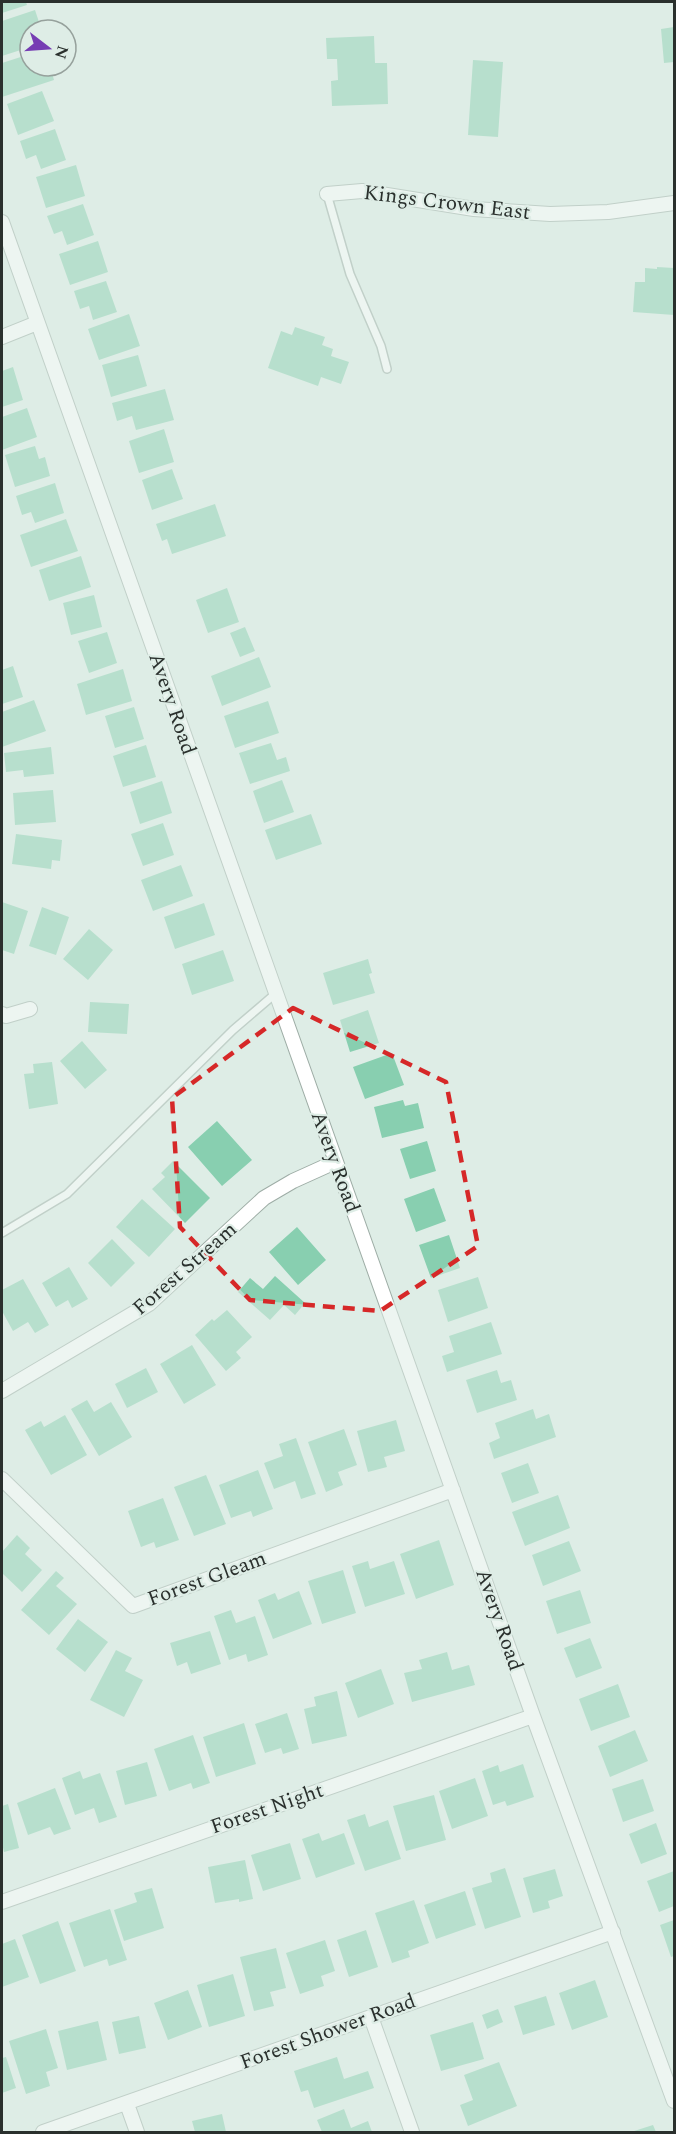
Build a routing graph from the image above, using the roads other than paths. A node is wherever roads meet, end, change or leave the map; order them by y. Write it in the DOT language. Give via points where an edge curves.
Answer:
graph roads {
  1 [pos="327,194"];
  2 [pos="675,202"];
  3 [pos="2,222"];
  4 [pos="37,323"];
  5 [pos="2,337"];
  6 [pos="387,369"];
  7 [pos="275,994"];
  8 [pos="30,1009"];
  9 [pos="2,1014"];
  10 [pos="334,1162"];
  11 [pos="2,1233"];
  12 [pos="2,1391"];
  13 [pos="2,1479"];
  14 [pos="453,1490"];
  15 [pos="533,1716"];
  16 [pos="2,1902"];
  17 [pos="613,1932"];
  18 [pos="371,2017"];
  19 [pos="675,2101"];
  20 [pos="127,2104"];
  21 [pos="43,2133"];
  22 [pos="137,2133"];
  23 [pos="412,2133"];
  1 -- 2 [label="street, Kings Crown East" via="362,191 474,209 550,214 608,212"];
  1 -- 6 [label="lane" via="350,274"];
  3 -- 4 [label="street, Avery Road"];
  4 -- 5 [label="street"];
  4 -- 7 [label="street, Avery Road"];
  7 -- 10 [label="street, Avery Road"];
  7 -- 11 [label="lane" via="233,1030 67,1194"];
  8 -- 9 [label="street"];
  10 -- 12 [label="street, Forest Stream" via="264,1198 149,1304"];
  10 -- 14 [label="street, Avery Road"];
  13 -- 14 [label="street, Forest Gleam" via="133,1605"];
  14 -- 15 [label="street, Avery Road"];
  15 -- 16 [label="street, Forest Night"];
  15 -- 17 [label="street, Avery Road"];
  17 -- 18 [label="street, Forest Shower Road"];
  17 -- 19 [label="street, Avery Road"];
  18 -- 20 [label="street, Forest Shower Road"];
  18 -- 23 [label="street"];
  20 -- 21 [label="street, Forest Shower Road"];
  20 -- 22 [label="street"];
}
